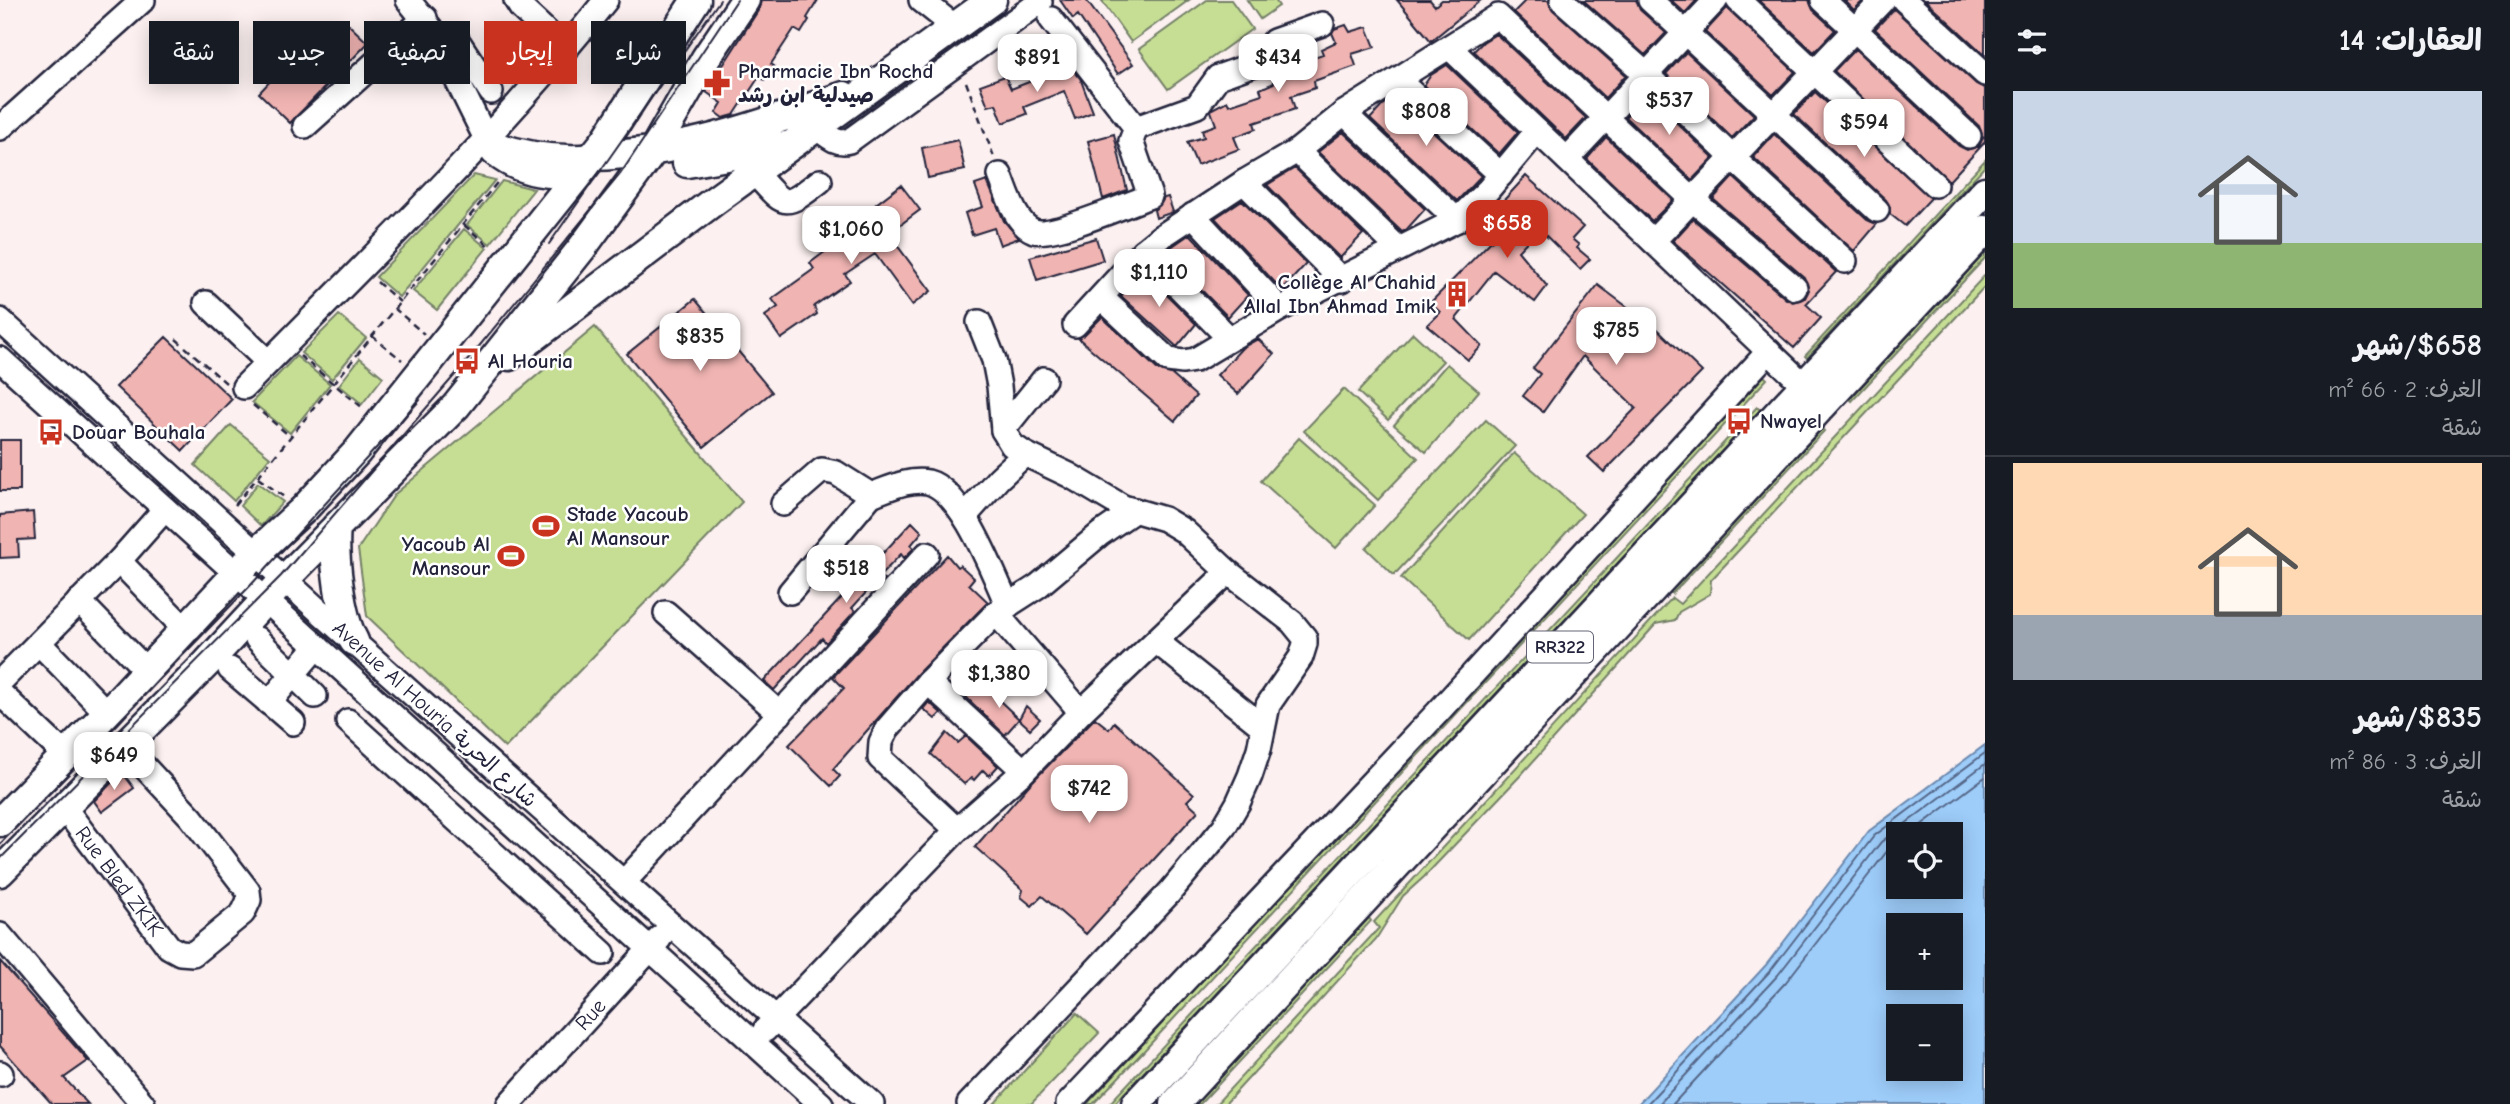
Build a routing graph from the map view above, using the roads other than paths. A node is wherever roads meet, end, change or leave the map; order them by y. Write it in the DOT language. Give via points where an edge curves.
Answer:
graph roads {
  1 [pos="143,0"];
  2 [pos="408,0"];
  3 [pos="516,0"];
  4 [pos="606,0"];
  5 [pos="696,0"];
  6 [pos="745,0"];
  7 [pos="921,0"];
  8 [pos="992,0"];
  9 [pos="1562,0"];
  10 [pos="1650,0"];
  11 [pos="1716,0"];
  12 [pos="1738,0"];
  13 [pos="1823,0"];
  14 [pos="1883,0"];
  15 [pos="1904,0"];
  16 [pos="1044,9"];
  17 [pos="425,18"];
  18 [pos="427,21"];
  19 [pos="535,21"];
  20 [pos="1322,24"];
  21 [pos="1854,30"];
  22 [pos="947,33"];
  23 [pos="1687,33"];
  24 [pos="577,36"];
  25 [pos="1450,48"];
  26 [pos="956,63"];
  27 [pos="1813,73"];
  28 [pos="1646,74"];
  29 [pos="1985,74"];
  30 [pos="470,76"];
  31 [pos="1398,80"];
  32 [pos="469,84"];
  33 [pos="542,84"];
  34 [pos="873,86"];
  35 [pos="491,92"];
  36 [pos="1344,113"];
  37 [pos="1774,116"];
  38 [pos="1606,118"];
  39 [pos="305,127"];
  40 [pos="816,127"];
  41 [pos="0,128"];
  42 [pos="1136,128"];
  43 [pos="1537,131"];
  44 [pos="1969,136"];
  45 [pos="793,144"];
  46 [pos="1297,151"];
  47 [pos="492,157"];
  48 [pos="1732,158"];
  49 [pos="1567,159"];
  50 [pos="645,161"];
  51 [pos="584,166"];
  52 [pos="754,172"];
  53 [pos="1000,175"];
  54 [pos="1500,175"];
  55 [pos="820,181"];
  56 [pos="1244,181"];
  57 [pos="1935,185"];
  58 [pos="1985,191"];
  59 [pos="1693,200"];
  60 [pos="1877,210"];
  61 [pos="1193,215"];
  62 [pos="1457,220"];
  63 [pos="1985,230"];
  64 [pos="1653,241"];
  65 [pos="1399,249"];
  66 [pos="1143,251"];
  67 [pos="1845,261"];
  68 [pos="1342,280"];
  69 [pos="1795,288"];
  70 [pos="1102,298"];
  71 [pos="206,303"];
  72 [pos="1280,309"];
  73 [pos="0,320"];
  74 [pos="979,322"];
  75 [pos="1074,325"];
  76 [pos="1229,338"];
  77 [pos="1769,351"];
  78 [pos="268,362"];
  79 [pos="5,372"];
  80 [pos="1044,379"];
  81 [pos="476,382"];
  82 [pos="1804,385"];
  83 [pos="244,387"];
  84 [pos="1003,430"];
  85 [pos="1025,454"];
  86 [pos="871,495"];
  87 [pos="783,504"];
  88 [pos="164,509"];
  89 [pos="1135,510"];
  90 [pos="965,516"];
  91 [pos="336,527"];
  92 [pos="256,553"];
  93 [pos="927,554"];
  94 [pos="119,561"];
  95 [pos="1228,572"];
  96 [pos="237,574"];
  97 [pos="285,579"];
  98 [pos="790,592"];
  99 [pos="265,600"];
  100 [pos="79,601"];
  101 [pos="1002,610"];
  102 [pos="666,613"];
  103 [pos="186,629"];
  104 [pos="257,639"];
  105 [pos="354,641"];
  106 [pos="1156,641"];
  107 [pos="39,643"];
  108 [pos="317,646"];
  109 [pos="230,669"];
  110 [pos="146,670"];
  111 [pos="293,674"];
  112 [pos="0,682"];
  113 [pos="929,682"];
  114 [pos="0,693"];
  115 [pos="315,696"];
  116 [pos="269,703"];
  117 [pos="1081,712"];
  118 [pos="107,713"];
  119 [pos="780,713"];
  120 [pos="348,720"];
  121 [pos="293,723"];
  122 [pos="1262,727"];
  123 [pos="124,745"];
  124 [pos="65,755"];
  125 [pos="1024,771"];
  126 [pos="63,806"];
  127 [pos="5,807"];
  128 [pos="957,830"];
  129 [pos="0,872"];
  130 [pos="624,882"];
  131 [pos="602,905"];
  132 [pos="671,925"];
  133 [pos="579,930"];
  134 [pos="0,934"];
  135 [pos="650,949"];
  136 [pos="603,953"];
  137 [pos="777,1019"];
  138 [pos="753,1042"];
  139 [pos="143,1104"];
  140 [pos="509,1104"];
  141 [pos="821,1104"];
  142 [pos="872,1104"];
  143 [pos="969,1104"];
  144 [pos="1068,1104"];
  145 [pos="1136,1104"];
  146 [pos="1175,1104"];
  1 -- 41 [label="street"];
  2 -- 17 [label="street"];
  3 -- 19 [label="street"];
  4 -- 24 [label="street"];
  5 -- 51 [label="main road"];
  6 -- 50 [label="main road"];
  7 -- 22 [label="street"];
  8 -- 22 [label="main road"];
  9 -- 28 [label="street"];
  10 -- 23 [label="street"];
  11 -- 23 [label="street"];
  12 -- 27 [label="street"];
  13 -- 21 [label="street"];
  14 -- 21 [label="street"];
  15 -- 29 [label="street"];
  16 -- 26 [label="street"];
  16 -- 42 [label="street"];
  17 -- 18 [label="street"];
  17 -- 39 [label="street"];
  20 -- 42 [label="street" via="1274,41 1261,62 1218,77 1197,106"];
  21 -- 27 [label="street"];
  21 -- 44 [label="street"];
  22 -- 26 [label="street"];
  22 -- 34 [label="main road"];
  23 -- 28 [label="street"];
  23 -- 37 [label="street"];
  25 -- 31 [label="street"];
  25 -- 38 [label="street" via="1494,16 1502,17"];
  25 -- 43 [label="street"];
  26 -- 40 [label="street" via="849,141 835,141"];
  27 -- 37 [label="street"];
  27 -- 57 [label="street"];
  28 -- 38 [label="street"];
  28 -- 48 [label="street"];
  30 -- 35 [label="street"];
  31 -- 36 [label="street"];
  31 -- 54 [label="street"];
  32 -- 47 [label="street"];
  33 -- 47 [label="street"];
  34 -- 40 [label="main road"];
  34 -- 50 [label="main road"];
  36 -- 46 [label="street"];
  36 -- 62 [label="street"];
  37 -- 48 [label="street"];
  37 -- 60 [label="street"];
  38 -- 49 [label="street"];
  38 -- 59 [label="street"];
  40 -- 45 [label="main road"];
  42 -- 53 [label="street" via="1131,141 1150,196 1053,231 1035,231 1024,224"];
  43 -- 49 [label="street"];
  43 -- 54 [label="street"];
  45 -- 50 [label="main road"];
  45 -- 52 [label="main road"];
  46 -- 56 [label="street"];
  46 -- 65 [label="street"];
  47 -- 51 [label="street" via="514,150"];
  47 -- 78 [label="street"];
  48 -- 59 [label="street"];
  48 -- 67 [label="street"];
  49 -- 64 [label="street"];
  50 -- 51 [label="main road"];
  50 -- 81 [label="main road" via="583,248"];
  51 -- 92 [label="main road" via="356,452"];
  52 -- 55 [label="street" via="788,203"];
  52 -- 81 [label="main road"];
  54 -- 62 [label="street"];
  56 -- 61 [label="street"];
  56 -- 68 [label="street"];
  58 -- 82 [label="main road, RR322"];
  59 -- 64 [label="street"];
  59 -- 69 [label="street"];
  61 -- 66 [label="street"];
  61 -- 72 [label="street"];
  62 -- 65 [label="street"];
  63 -- 146 [label="main road, RR322"];
  64 -- 77 [label="street"];
  65 -- 68 [label="street"];
  66 -- 70 [label="street"];
  66 -- 76 [label="street"];
  68 -- 72 [label="street"];
  70 -- 75 [label="street"];
  70 -- 76 [label="street" via="1168,360 1195,360"];
  71 -- 78 [label="street"];
  72 -- 76 [label="street"];
  73 -- 92 [label="street, Avenue Al Houria شارع الحرية"];
  74 -- 84 [label="street" via="994,360"];
  77 -- 82 [label="street"];
  77 -- 144 [label="street" via="1438,712"];
  78 -- 83 [label="street"];
  79 -- 88 [label="street, Avenue Al Houria شارع الحرية"];
  80 -- 84 [label="street"];
  81 -- 91 [label="main road"];
  82 -- 145 [label="main road, RR322"];
  84 -- 85 [label="street" via="1012,445"];
  85 -- 89 [label="street"];
  85 -- 90 [label="street"];
  86 -- 87 [label="street" via="836,473 822,470"];
  86 -- 90 [label="street" via="913,481 929,482 945,490"];
  86 -- 98 [label="street"];
  88 -- 94 [label="street"];
  88 -- 96 [label="street, Avenue Al Houria شارع الحرية"];
  89 -- 95 [label="street" via="1184,531"];
  89 -- 101 [label="street"];
  90 -- 101 [label="street"];
  91 -- 97 [label="main road"];
  91 -- 105 [label="main road" via="342,602"];
  92 -- 96 [label="main road"];
  92 -- 97 [label="street, Avenue Al Houria شارع الحرية"];
  93 -- 119 [label="street"];
  94 -- 100 [label="street"];
  94 -- 103 [label="street"];
  95 -- 106 [label="street"];
  95 -- 122 [label="street" via="1292,622 1305,638 1305,650 1268,705"];
  96 -- 99 [label="street, Avenue Al Houria شارع الحرية"];
  96 -- 103 [label="main road"];
  97 -- 99 [label="main road"];
  97 -- 105 [label="street, Avenue Al Houria شارع الحرية"];
  99 -- 108 [label="street, Avenue Al Houria شارع الحرية"];
  99 -- 123 [label="main road"];
  100 -- 107 [label="street"];
  100 -- 110 [label="street"];
  101 -- 113 [label="street"];
  101 -- 117 [label="street"];
  102 -- 119 [label="street"];
  103 -- 110 [label="main road"];
  104 -- 111 [label="street"];
  105 -- 130 [label="street, Avenue Al Houria شارع الحرية"];
  106 -- 117 [label="street"];
  106 -- 122 [label="street"];
  107 -- 112 [label="street"];
  107 -- 118 [label="street"];
  108 -- 111 [label="street"];
  108 -- 131 [label="street, Avenue Al Houria شارع الحرية"];
  109 -- 116 [label="street"];
  110 -- 118 [label="main road"];
  111 -- 115 [label="street"];
  111 -- 116 [label="street"];
  113 -- 125 [label="street"];
  113 -- 128 [label="street" via="887,729 880,758"];
  114 -- 124 [label="street"];
  116 -- 121 [label="street"];
  117 -- 125 [label="street"];
  118 -- 124 [label="main road"];
  119 -- 130 [label="street"];
  120 -- 133 [label="street"];
  122 -- 143 [label="street" via="1250,776 1224,827 1170,892"];
  123 -- 126 [label="main road"];
  123 -- 126 [label="street, Rue Bled ZKIK" via="191,817 248,891 243,914 193,954 169,947"];
  124 -- 127 [label="main road"];
  125 -- 128 [label="street"];
  126 -- 129 [label="main road"];
  128 -- 137 [label="street"];
  130 -- 132 [label="street, Avenue Al Houria شارع الحرية"];
  131 -- 133 [label="street"];
  131 -- 135 [label="street, Avenue Al Houria شارع الحرية"];
  132 -- 135 [label="street, Rue"];
  132 -- 137 [label="street, Avenue Al Houria شارع الحرية"];
  133 -- 136 [label="street"];
  134 -- 139 [label="street"];
  135 -- 138 [label="street, Avenue Al Houria شارع الحرية"];
  135 -- 140 [label="street, Rue"];
  137 -- 138 [label="street"];
  137 -- 142 [label="street, Avenue Al Houria شارع الحرية"];
  138 -- 141 [label="street, Avenue Al Houria شارع الحرية"];
}
